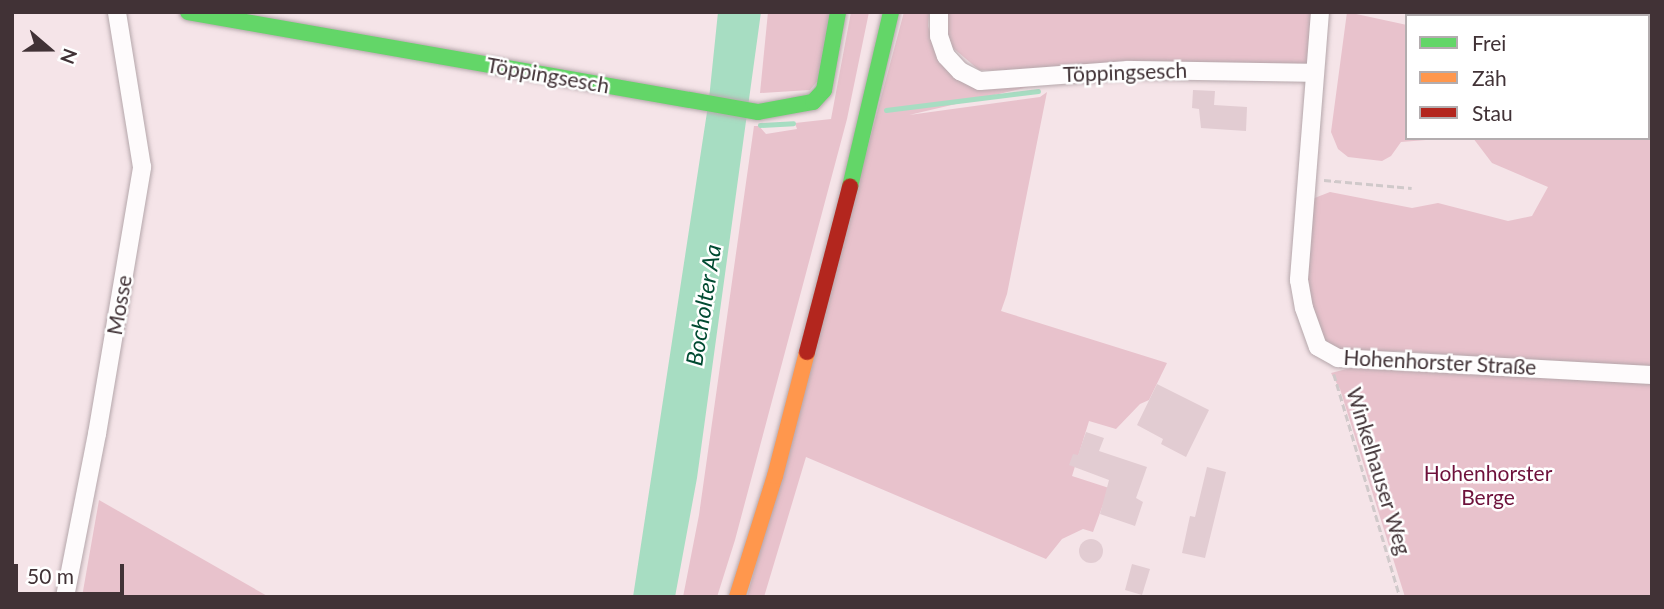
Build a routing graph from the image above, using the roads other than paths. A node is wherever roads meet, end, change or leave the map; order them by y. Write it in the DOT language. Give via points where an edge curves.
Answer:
graph roads {
  1 [pos="117,12"];
  2 [pos="188,12"];
  3 [pos="838,12"];
  4 [pos="876,12"];
  5 [pos="891,12"];
  6 [pos="939,12"];
  7 [pos="1320,12"];
  8 [pos="1315,73"];
  9 [pos="1652,375"];
  10 [pos="65,597"];
  11 [pos="725,597"];
  12 [pos="737,597"];
  1 -- 10 [label="street, Mosse" via="142,167"];
  2 -- 3 [label="main road, Töppingsesch" via="758,112 813,102 824,90"];
  4 -- 11 [label="main road" via="805,316 764,473"];
  5 -- 12 [label="main road" via="775,476"];
  6 -- 8 [label="street, Töppingsesch" via="946,56 960,71 980,81 1128,70"];
  7 -- 8 [label="street, Hohenhorster Straße"];
  8 -- 9 [label="street, Hohenhorster Straße" via="1299,280 1318,347 1338,358"];
}
